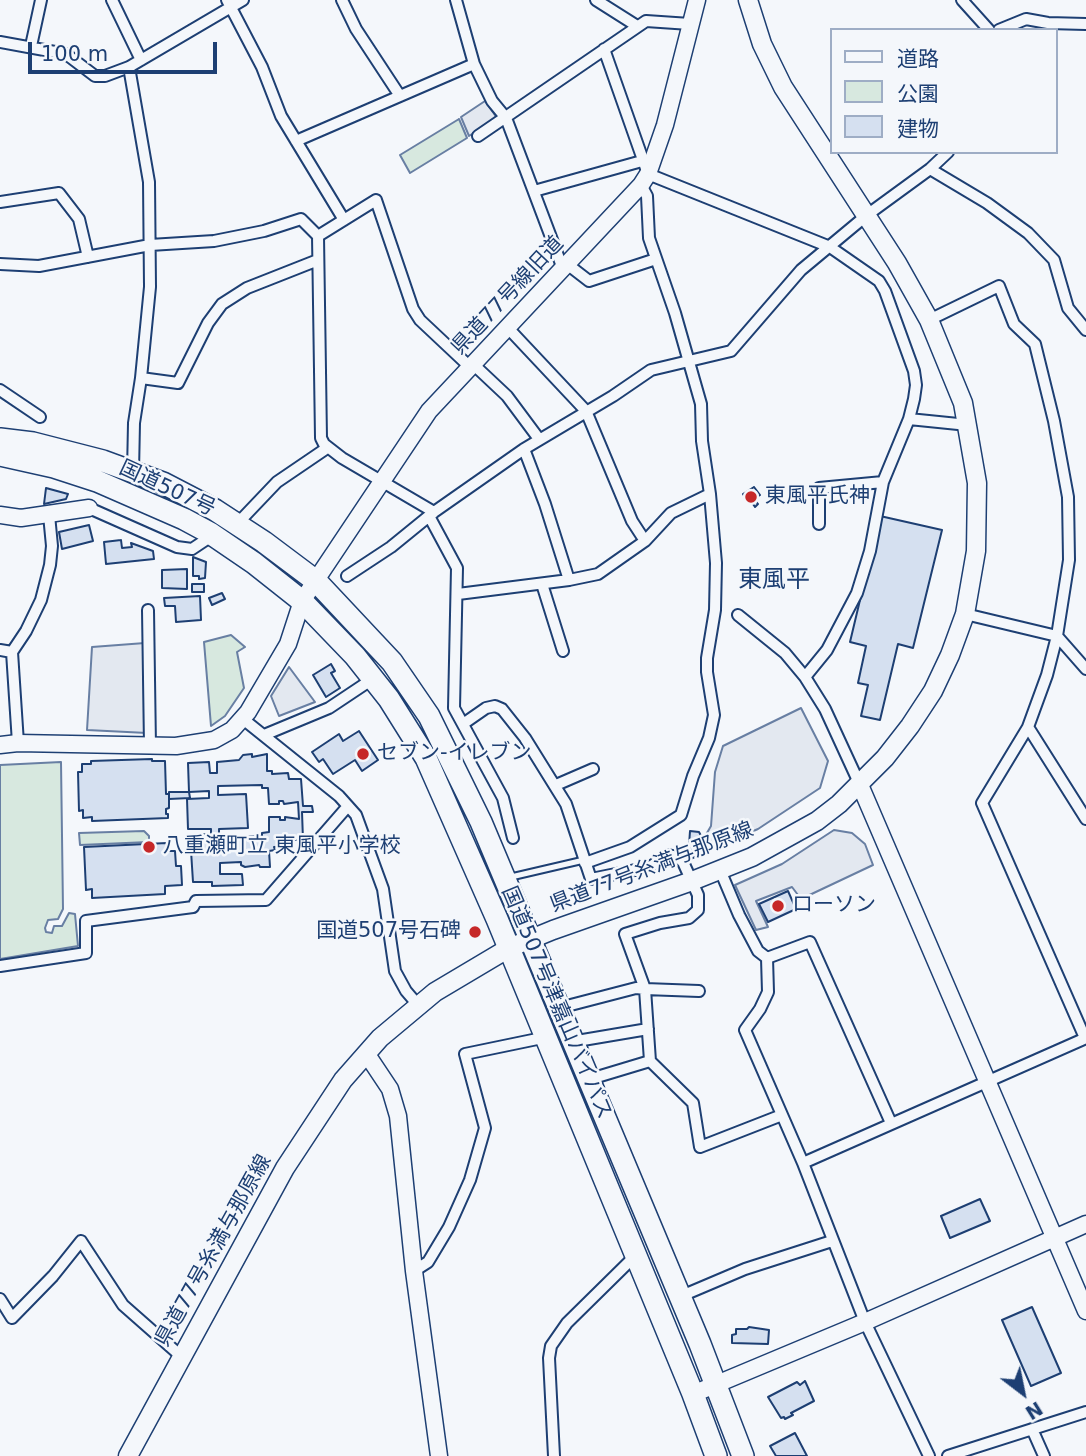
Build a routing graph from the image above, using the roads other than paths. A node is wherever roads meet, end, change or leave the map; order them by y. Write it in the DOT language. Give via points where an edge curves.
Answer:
graph roads {
  1 [pos="41,0"];
  2 [pos="112,0"];
  3 [pos="243,0"];
  4 [pos="342,0"];
  5 [pos="456,0"];
  6 [pos="596,0"];
  7 [pos="697,0"];
  8 [pos="748,0"];
  9 [pos="962,0"];
  10 [pos="229,4"];
  11 [pos="690,24"];
  12 [pos="1086,24"];
  13 [pos="637,26"];
  14 [pos="987,28"];
  15 [pos="1004,28"];
  16 [pos="0,42"];
  17 [pos="31,46"];
  18 [pos="604,49"];
  19 [pos="141,60"];
  20 [pos="474,64"];
  21 [pos="130,67"];
  22 [pos="400,96"];
  23 [pos="506,118"];
  24 [pos="478,136"];
  25 [pos="296,141"];
  26 [pos="946,154"];
  27 [pos="930,169"];
  28 [pos="644,173"];
  29 [pos="534,191"];
  30 [pos="0,202"];
  31 [pos="867,215"];
  32 [pos="344,220"];
  33 [pos="318,236"];
  34 [pos="150,245"];
  35 [pos="830,247"];
  36 [pos="88,257"];
  37 [pos="656,259"];
  38 [pos="318,260"];
  39 [pos="0,264"];
  40 [pos="565,266"];
  41 [pos="929,320"];
  42 [pos="508,328"];
  43 [pos="1086,330"];
  44 [pos="688,362"];
  45 [pos="472,365"];
  46 [pos="141,378"];
  47 [pos="0,390"];
  48 [pos="586,411"];
  49 [pos="40,417"];
  50 [pos="909,419"];
  51 [pos="968,425"];
  52 [pos="0,439"];
  53 [pos="539,439"];
  54 [pos="327,448"];
  55 [pos="524,449"];
  56 [pos="0,455"];
  57 [pos="133,472"];
  58 [pos="383,482"];
  59 [pos="883,482"];
  60 [pos="710,494"];
  61 [pos="89,508"];
  62 [pos="432,514"];
  63 [pos="0,515"];
  64 [pos="49,515"];
  65 [pos="237,524"];
  66 [pos="819,524"];
  67 [pos="213,535"];
  68 [pos="645,541"];
  69 [pos="346,576"];
  70 [pos="569,580"];
  71 [pos="316,581"];
  72 [pos="542,584"];
  73 [pos="458,594"];
  74 [pos="302,601"];
  75 [pos="148,610"];
  76 [pos="965,614"];
  77 [pos="738,615"];
  78 [pos="1057,636"];
  79 [pos="0,650"];
  80 [pos="562,651"];
  81 [pos="12,652"];
  82 [pos="1086,669"];
  83 [pos="805,677"];
  84 [pos="374,678"];
  85 [pos="243,719"];
  86 [pos="463,724"];
  87 [pos="1028,727"];
  88 [pos="264,735"];
  89 [pos="18,743"];
  90 [pos="0,745"];
  91 [pos="150,746"];
  92 [pos="593,769"];
  93 [pos="556,785"];
  94 [pos="860,785"];
  95 [pos="348,806"];
  96 [pos="507,813"];
  97 [pos="1086,819"];
  98 [pos="481,822"];
  99 [pos="513,838"];
  100 [pos="584,862"];
  101 [pos="720,870"];
  102 [pos="504,878"];
  103 [pos="692,881"];
  104 [pos="530,940"];
  105 [pos="509,948"];
  106 [pos="767,958"];
  107 [pos="0,966"];
  108 [pos="645,989"];
  109 [pos="699,991"];
  110 [pos="418,1005"];
  111 [pos="559,1008"];
  112 [pos="648,1029"];
  113 [pos="547,1037"];
  114 [pos="1086,1038"];
  115 [pos="572,1042"];
  116 [pos="366,1053"];
  117 [pos="650,1060"];
  118 [pos="587,1080"];
  119 [pos="987,1083"];
  120 [pos="782,1115"];
  121 [pos="891,1124"];
  122 [pos="803,1163"];
  123 [pos="1086,1224"];
  124 [pos="1053,1238"];
  125 [pos="832,1241"];
  126 [pos="635,1256"];
  127 [pos="414,1271"];
  128 [pos="679,1297"];
  129 [pos="0,1299"];
  130 [pos="1086,1311"];
  131 [pos="865,1322"];
  132 [pos="182,1357"];
  133 [pos="716,1384"];
  134 [pos="693,1394"];
  135 [pos="1086,1412"];
  136 [pos="1032,1429"];
  137 [pos="128,1456"];
  138 [pos="439,1456"];
  139 [pos="554,1456"];
  140 [pos="716,1456"];
  141 [pos="743,1456"];
  142 [pos="929,1456"];
  143 [pos="948,1456"];
  144 [pos="1044,1456"];
  1 -- 17 [label="street"];
  2 -- 19 [label="street"];
  3 -- 10 [label="street"];
  4 -- 22 [label="street"];
  5 -- 20 [label="street"];
  6 -- 13 [label="street"];
  7 -- 11 [label="street, 県道77号線旧道"];
  8 -- 31 [label="main road, 県道77号糸満与那原線" via="783,87"];
  9 -- 14 [label="street"];
  10 -- 19 [label="street"];
  10 -- 25 [label="street"];
  11 -- 13 [label="street" via="646,21"];
  11 -- 28 [label="street, 県道77号線旧道" via="679,76"];
  12 -- 15 [label="street" via="1026,19"];
  13 -- 18 [label="street"];
  16 -- 17 [label="street"];
  17 -- 21 [label="street" via="66,54 94,76"];
  18 -- 23 [label="street"];
  18 -- 28 [label="street"];
  19 -- 21 [label="street"];
  20 -- 22 [label="street"];
  20 -- 23 [label="street"];
  21 -- 34 [label="street" via="149,182"];
  22 -- 25 [label="street"];
  23 -- 24 [label="street"];
  23 -- 29 [label="street"];
  25 -- 32 [label="street"];
  26 -- 27 [label="street"];
  27 -- 31 [label="street"];
  27 -- 43 [label="street" via="1028,233 1054,260 1068,308"];
  28 -- 29 [label="street"];
  28 -- 35 [label="street"];
  28 -- 37 [label="street" via="649,238"];
  28 -- 40 [label="street, 県道77号線旧道"];
  29 -- 40 [label="street"];
  30 -- 36 [label="street" via="59,193 79,219"];
  31 -- 35 [label="street"];
  31 -- 41 [label="main road, 県道77号糸満与那原線"];
  32 -- 33 [label="street"];
  32 -- 45 [label="street" via="376,200 413,309"];
  33 -- 34 [label="street" via="301,219 214,241"];
  33 -- 38 [label="street"];
  34 -- 36 [label="street"];
  34 -- 46 [label="street"];
  35 -- 44 [label="street" via="801,270 731,351"];
  35 -- 50 [label="street" via="879,281 885,291 914,371"];
  36 -- 39 [label="street" via="39,266"];
  37 -- 40 [label="street" via="589,281"];
  37 -- 44 [label="street"];
  38 -- 46 [label="street" via="247,288 222,304 178,383"];
  38 -- 54 [label="street" via="321,438"];
  40 -- 42 [label="street, 県道77号線旧道"];
  41 -- 51 [label="main road, 県道77号糸満与那原線"];
  41 -- 78 [label="street" via="999,286 1014,324 1035,344 1068,497 1069,560"];
  42 -- 45 [label="street, 県道77号線旧道"];
  42 -- 48 [label="street"];
  44 -- 48 [label="street" via="651,370"];
  44 -- 60 [label="street" via="701,404"];
  45 -- 53 [label="street" via="508,396"];
  45 -- 58 [label="street, 県道77号線旧道" via="429,411"];
  46 -- 57 [label="street"];
  47 -- 49 [label="street"];
  48 -- 53 [label="street"];
  48 -- 68 [label="street" via="632,521"];
  50 -- 51 [label="street"];
  50 -- 59 [label="street"];
  51 -- 76 [label="main road, 県道77号糸満与那原線" via="978,517"];
  52 -- 57 [label="highway, 国道507号" via="71,452"];
  53 -- 55 [label="street"];
  54 -- 58 [label="street"];
  54 -- 65 [label="street" via="277,481"];
  55 -- 62 [label="street"];
  55 -- 70 [label="street"];
  56 -- 67 [label="highway, 国道507号" via="97,481"];
  57 -- 65 [label="highway, 国道507号" via="191,497"];
  58 -- 62 [label="street"];
  58 -- 71 [label="street, 県道77号線旧道"];
  59 -- 66 [label="street" via="819,488"];
  59 -- 83 [label="street" via="857,593 827,650"];
  60 -- 68 [label="street" via="671,513"];
  60 -- 100 [label="street" via="716,563 707,658 714,715 709,738 681,815 629,847"];
  61 -- 64 [label="street"];
  61 -- 67 [label="street" via="177,547 192,549"];
  62 -- 69 [label="street"];
  62 -- 73 [label="street" via="457,568"];
  63 -- 64 [label="street"];
  64 -- 81 [label="street" via="52,546 41,600"];
  65 -- 71 [label="highway, 国道507号"];
  67 -- 74 [label="highway, 国道507号"];
  68 -- 70 [label="street" via="598,574"];
  70 -- 72 [label="street"];
  71 -- 74 [label="street, 県道77号線旧道"];
  71 -- 98 [label="highway, 国道507号津嘉山バイパス" via="392,662 429,716"];
  72 -- 73 [label="street"];
  72 -- 80 [label="street"];
  73 -- 86 [label="street" via="454,708"];
  74 -- 84 [label="highway, 国道507号津嘉山バイパス"];
  74 -- 85 [label="street, 県道77号線旧道" via="288,644"];
  75 -- 91 [label="street"];
  76 -- 78 [label="street"];
  76 -- 94 [label="main road, 県道77号糸満与那原線" via="933,691"];
  77 -- 83 [label="street" via="785,653"];
  78 -- 82 [label="street"];
  78 -- 87 [label="street"];
  79 -- 81 [label="street"];
  81 -- 89 [label="street"];
  83 -- 94 [label="street"];
  84 -- 88 [label="street" via="329,708"];
  84 -- 105 [label="highway, 国道507号津嘉山バイパス" via="426,758"];
  85 -- 88 [label="street"];
  85 -- 91 [label="street" via="214,740"];
  86 -- 93 [label="street" via="486,708 502,709"];
  86 -- 96 [label="street"];
  87 -- 97 [label="street"];
  87 -- 114 [label="street" via="982,803"];
  88 -- 95 [label="street"];
  89 -- 90 [label="street"];
  89 -- 91 [label="street"];
  92 -- 93 [label="street"];
  93 -- 100 [label="street"];
  94 -- 101 [label="main road, 県道77号糸満与那原線" via="786,840"];
  94 -- 119 [label="street"];
  95 -- 107 [label="street" via="266,900 196,901 193,907 86,921 86,953"];
  95 -- 110 [label="street" via="356,815 383,888 395,971"];
  96 -- 98 [label="street"];
  96 -- 99 [label="street"];
  98 -- 102 [label="highway, 国道507号津嘉山バイパス"];
  100 -- 102 [label="lane"];
  100 -- 103 [label="street" via="591,879 650,867 677,856"];
  101 -- 103 [label="main road, 県道77号糸満与那原線"];
  101 -- 106 [label="street" via="758,951"];
  102 -- 104 [label="highway, 国道507号津嘉山バイパス"];
  103 -- 104 [label="main road, 県道77号糸満与那原線"];
  103 -- 108 [label="street" via="698,895 694,915 625,934"];
  104 -- 105 [label="main road, 県道77号糸満与那原線"];
  104 -- 111 [label="highway, 国道507号津嘉山バイパス"];
  105 -- 110 [label="main road, 県道77号糸満与那原線"];
  105 -- 113 [label="highway, 国道507号津嘉山バイパス"];
  106 -- 120 [label="street" via="768,992 744,1030"];
  106 -- 121 [label="street" via="810,942"];
  108 -- 109 [label="street"];
  108 -- 111 [label="street"];
  108 -- 112 [label="street"];
  110 -- 116 [label="main road, 県道77号糸満与那原線"];
  111 -- 115 [label="highway, 国道507号津嘉山バイパス"];
  112 -- 115 [label="street"];
  112 -- 117 [label="street"];
  113 -- 126 [label="highway, 国道507号津嘉山バイパス"];
  113 -- 127 [label="street" via="464,1054 485,1128 470,1180 449,1227 428,1262"];
  114 -- 119 [label="street"];
  115 -- 118 [label="highway, 国道507号津嘉山バイパス"];
  116 -- 127 [label="street" via="390,1089 398,1116"];
  116 -- 132 [label="main road, 県道77号糸満与那原線" via="291,1158"];
  117 -- 118 [label="street"];
  117 -- 120 [label="street" via="693,1103 700,1147"];
  118 -- 128 [label="highway, 国道507号津嘉山バイパス"];
  119 -- 121 [label="street"];
  119 -- 124 [label="street"];
  120 -- 122 [label="street"];
  121 -- 122 [label="street"];
  122 -- 125 [label="street"];
  123 -- 124 [label="street"];
  124 -- 130 [label="street"];
  124 -- 131 [label="street"];
  125 -- 128 [label="street" via="745,1269"];
  125 -- 131 [label="street"];
  126 -- 134 [label="highway, 国道507号津嘉山バイパス"];
  126 -- 139 [label="street" via="567,1323 551,1346"];
  127 -- 138 [label="street"];
  128 -- 133 [label="highway, 国道507号津嘉山バイパス"];
  129 -- 132 [label="street" via="12,1318 81,1241 123,1305"];
  131 -- 133 [label="street"];
  131 -- 142 [label="street"];
  132 -- 137 [label="main road, 県道77号糸満与那原線"];
  133 -- 134 [label="street"];
  133 -- 141 [label="highway, 国道507号津嘉山バイパス"];
  134 -- 140 [label="highway, 国道507号津嘉山バイパス"];
  135 -- 136 [label="street"];
  136 -- 143 [label="street"];
  136 -- 144 [label="street"];
}
